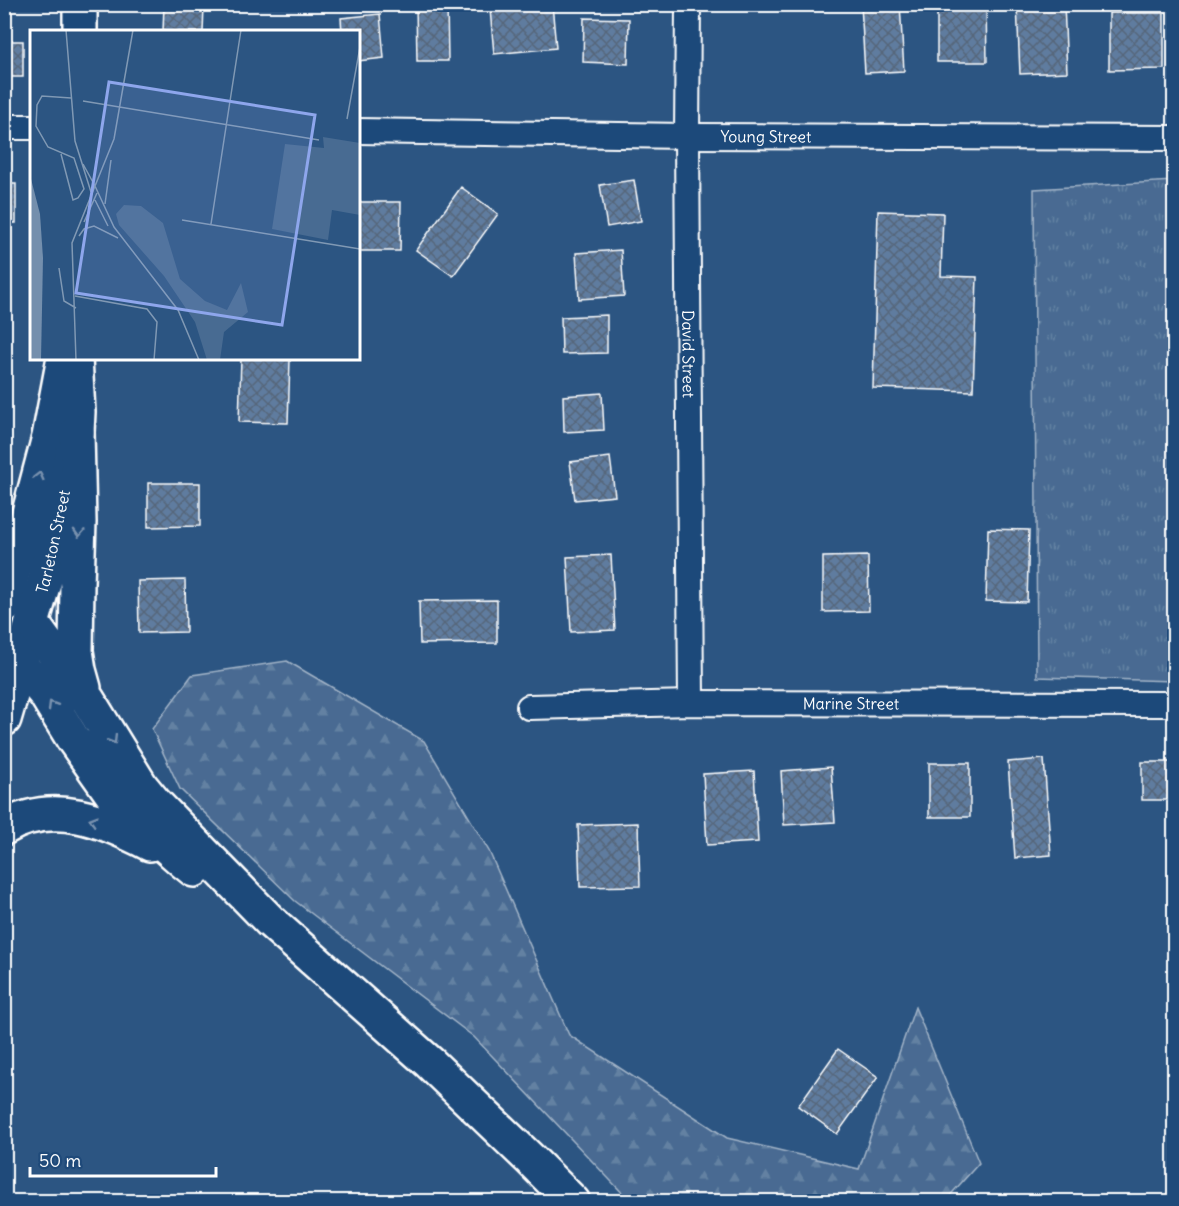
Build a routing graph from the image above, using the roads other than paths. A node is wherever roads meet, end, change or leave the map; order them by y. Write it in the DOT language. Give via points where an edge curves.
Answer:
graph roads {
  1 [pos="80,4"];
  2 [pos="688,4"];
  3 [pos="80,30"];
  4 [pos="4,127"];
  5 [pos="30,127"];
  6 [pos="360,131"];
  7 [pos="687,136"];
  8 [pos="1174,138"];
  9 [pos="64,360"];
  10 [pos="75,360"];
  11 [pos="77,432"];
  12 [pos="15,608"];
  13 [pos="13,654"];
  14 [pos="88,700"];
  15 [pos="690,703"];
  16 [pos="1174,704"];
  17 [pos="529,707"];
  18 [pos="4,719"];
  19 [pos="4,828"];
  20 [pos="183,862"];
  21 [pos="270,921"];
  22 [pos="430,1063"];
  23 [pos="546,1202"];
  24 [pos="573,1202"];
  1 -- 3 [label="main road"];
  2 -- 7 [label="street, David Street"];
  4 -- 5 [label="street"];
  6 -- 7 [label="street, Young Street"];
  7 -- 8 [label="street, Young Street"];
  7 -- 15 [label="street, David Street"];
  12 -- 9 [label="main road, Tarleton Street, one-way"];
  10 -- 11 [label="main road, Tarleton Street"];
  11 -- 12 [label="main road, Tarleton Street" via="45,579"];
  11 -- 14 [label="main road, one-way" via="76,651"];
  12 -- 13 [label="main road, Tarleton Street"];
  12 -- 14 [label="main road"];
  13 -- 18 [label="main road, Tarleton Street"];
  20 -- 13 [label="main road, one-way" via="114,797 46,695"];
  14 -- 21 [label="main road, one-way" via="141,786"];
  15 -- 16 [label="street, Marine Street"];
  15 -- 17 [label="street, Marine Street"];
  20 -- 19 [label="main road, one-way" via="114,827 75,815 43,814"];
  20 -- 21 [label="main road"];
  21 -- 22 [label="main road"];
  22 -- 23 [label="main road"];
  22 -- 24 [label="main road"];
}
